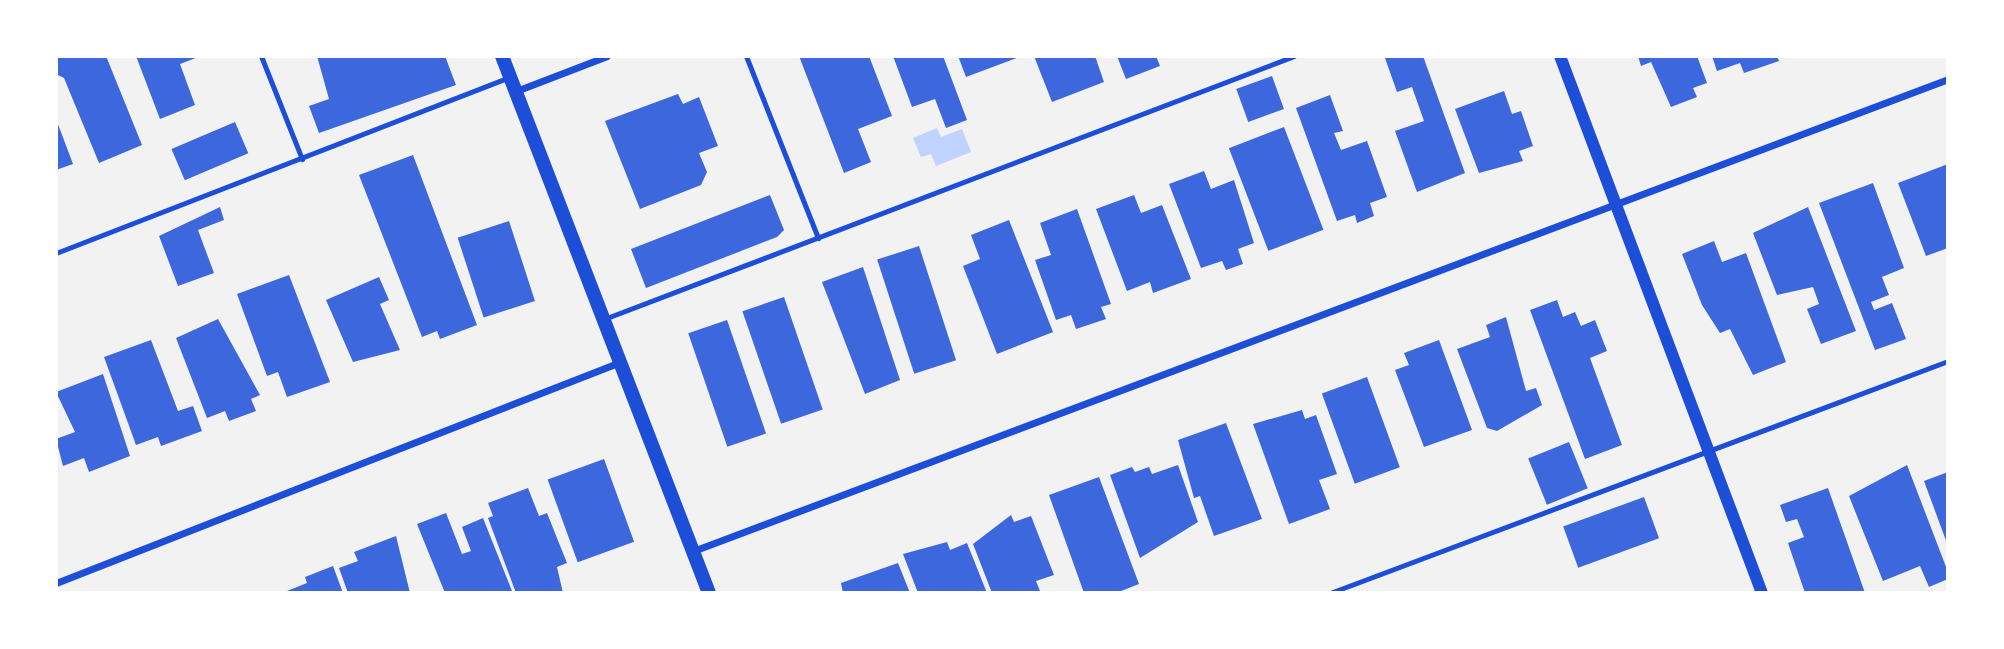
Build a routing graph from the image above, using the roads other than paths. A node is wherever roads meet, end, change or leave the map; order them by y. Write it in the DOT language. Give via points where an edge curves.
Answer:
graph roads {
  1 [pos="261,56"];
  2 [pos="502,56"];
  3 [pos="607,56"];
  4 [pos="747,56"];
  5 [pos="1294,56"];
  6 [pos="1560,56"];
  7 [pos="510,77"];
  8 [pos="1948,79"];
  9 [pos="516,91"];
  10 [pos="302,159"];
  11 [pos="1616,206"];
  12 [pos="818,238"];
  13 [pos="56,253"];
  14 [pos="604,320"];
  15 [pos="1948,360"];
  16 [pos="620,362"];
  17 [pos="1708,450"];
  18 [pos="693,551"];
  19 [pos="56,583"];
  20 [pos="709,593"];
  21 [pos="1330,593"];
  22 [pos="1762,593"];
  1 -- 10 [label="lane"];
  2 -- 7 [label="main road"];
  3 -- 9 [label="street"];
  4 -- 12 [label="lane"];
  5 -- 12 [label="lane"];
  6 -- 11 [label="street"];
  7 -- 9 [label="main road"];
  7 -- 10 [label="lane"];
  8 -- 11 [label="street"];
  9 -- 14 [label="main road"];
  10 -- 13 [label="lane"];
  11 -- 17 [label="street"];
  11 -- 18 [label="street"];
  12 -- 14 [label="lane"];
  14 -- 16 [label="main road"];
  15 -- 17 [label="lane"];
  16 -- 18 [label="main road"];
  16 -- 19 [label="street"];
  17 -- 21 [label="lane"];
  17 -- 22 [label="street"];
  18 -- 20 [label="main road"];
}
